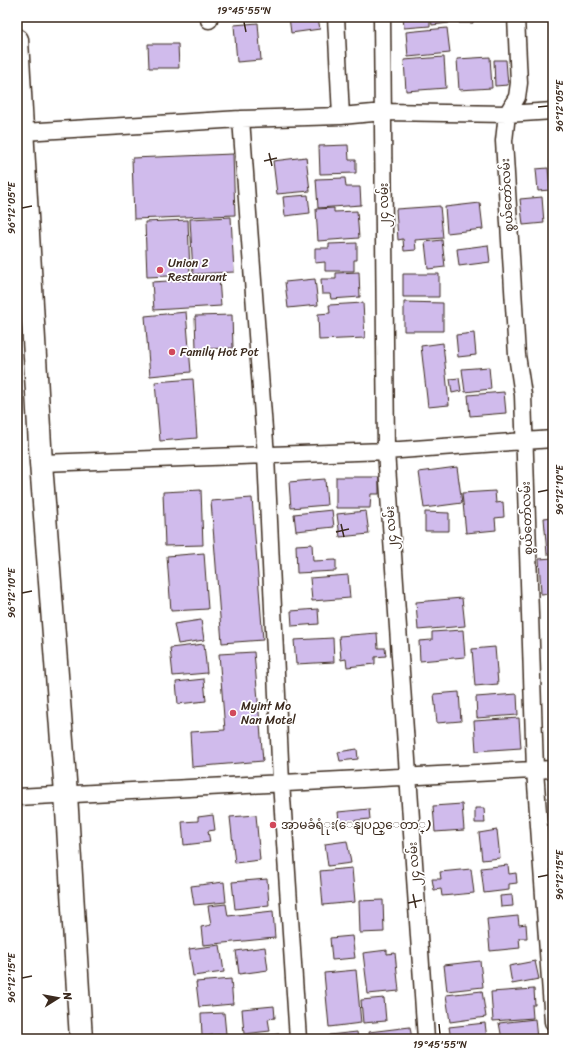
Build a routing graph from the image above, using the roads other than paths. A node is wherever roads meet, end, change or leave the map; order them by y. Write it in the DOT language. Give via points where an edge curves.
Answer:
graph roads {
  1 [pos="336,17"];
  2 [pos="382,17"];
  3 [pos="516,17"];
  4 [pos="17,40"];
  5 [pos="553,111"];
  6 [pos="384,112"];
  7 [pos="507,114"];
  8 [pos="341,116"];
  9 [pos="241,120"];
  10 [pos="23,132"];
  11 [pos="553,439"];
  12 [pos="524,441"];
  13 [pos="386,451"];
  14 [pos="266,456"];
  15 [pos="41,463"];
  16 [pos="553,769"];
  17 [pos="535,770"];
  18 [pos="408,776"];
  19 [pos="281,782"];
  20 [pos="66,794"];
  21 [pos="17,797"];
  22 [pos="553,1022"];
  23 [pos="81,1039"];
  24 [pos="298,1039"];
  25 [pos="426,1039"];
  1 -- 8 [label="street"];
  2 -- 6 [label="street, ၂၄ လမ်း"];
  3 -- 7 [label="street, စွယ်တော်လမ်း" via="518,90 517,98"];
  4 -- 10 [label="main road"];
  5 -- 7 [label="street"];
  6 -- 7 [label="street"];
  6 -- 8 [label="street"];
  6 -- 13 [label="street, ၂၄ လမ်း"];
  7 -- 12 [label="street, စွယ်တော်လမ်း" via="504,141 517,356 523,395"];
  8 -- 9 [label="street"];
  9 -- 10 [label="street"];
  9 -- 14 [label="street"];
  10 -- 15 [label="main road"];
  11 -- 12 [label="street"];
  12 -- 13 [label="street"];
  12 -- 17 [label="street, စွယ်တော်လမ်း"];
  13 -- 14 [label="street"];
  13 -- 18 [label="street, ၂၄ လမ်း"];
  14 -- 15 [label="street"];
  14 -- 19 [label="street"];
  15 -- 20 [label="main road"];
  16 -- 17 [label="street"];
  17 -- 18 [label="street"];
  17 -- 22 [label="street, စွယ်တော်လမ်း"];
  18 -- 19 [label="street"];
  18 -- 25 [label="street, ၂၄ လမ်း"];
  19 -- 20 [label="street"];
  19 -- 24 [label="street"];
  20 -- 21 [label="street"];
  20 -- 23 [label="main road"];
}
